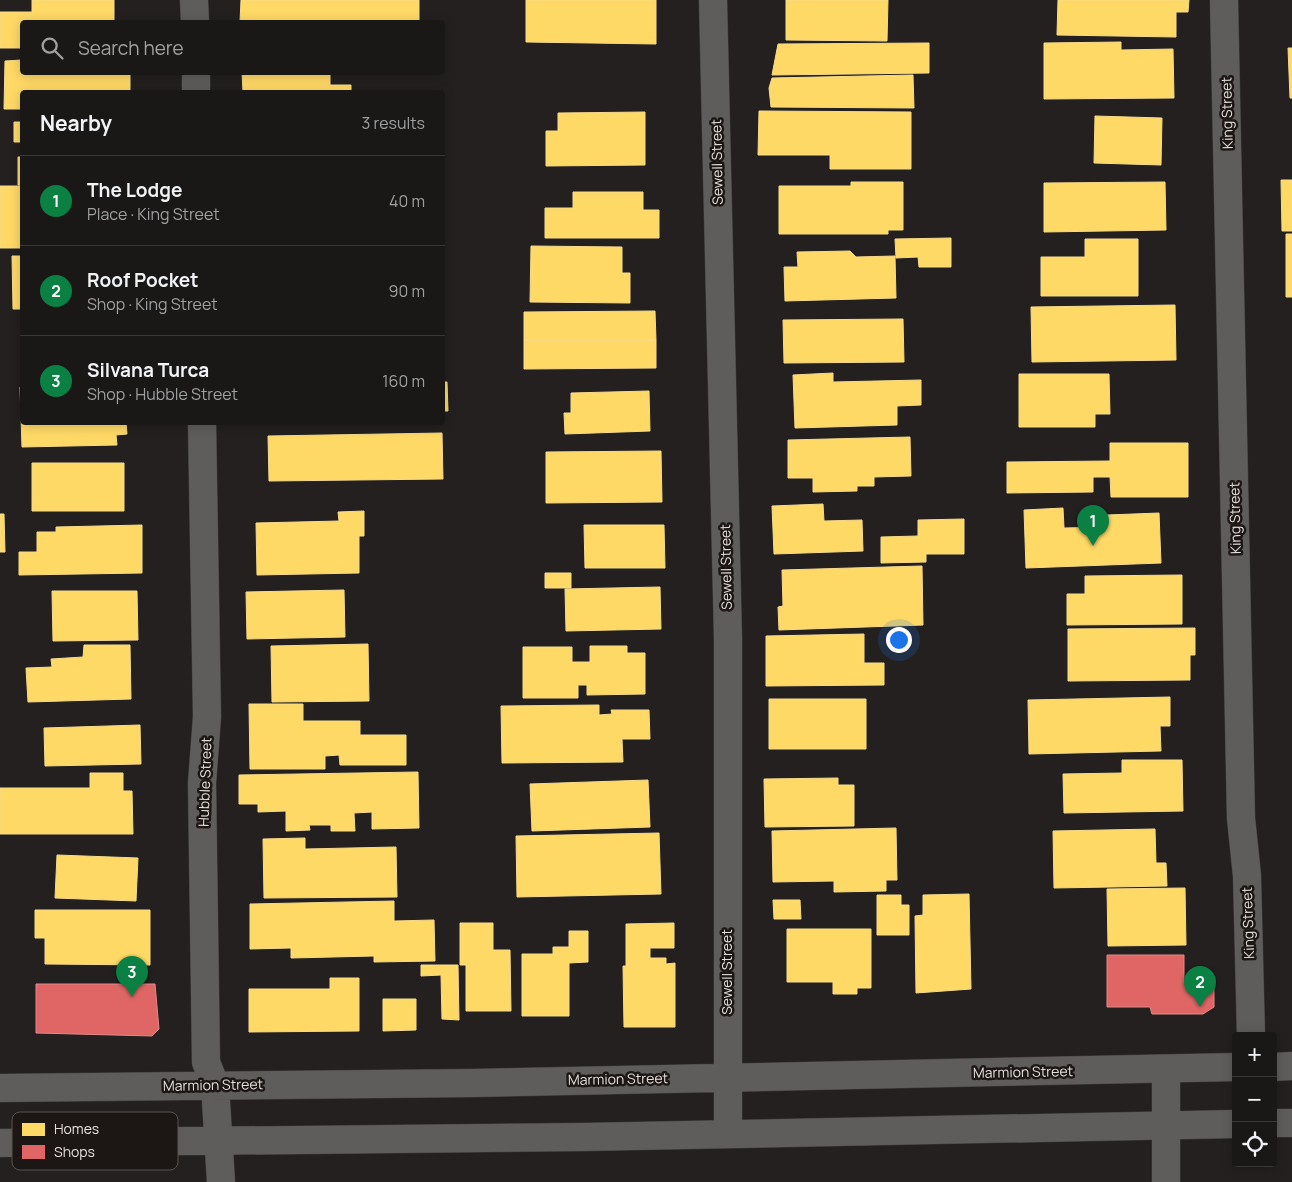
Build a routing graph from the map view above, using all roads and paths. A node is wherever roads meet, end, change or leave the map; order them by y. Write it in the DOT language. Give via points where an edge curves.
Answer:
graph roads {
  1 [pos="194,0"];
  2 [pos="713,0"];
  3 [pos="1224,0"];
  4 [pos="195,20"];
  5 [pos="196,75"];
  6 [pos="196,90"];
  7 [pos="202,425"];
  8 [pos="1251,1032"];
  9 [pos="1277,1066"];
  10 [pos="1292,1066"];
  11 [pos="1232,1067"];
  12 [pos="1166,1069"];
  13 [pos="726,1077"];
  14 [pos="214,1085"];
  15 [pos="0,1088"];
  16 [pos="1277,1123"];
  17 [pos="1292,1123"];
  18 [pos="1232,1124"];
  19 [pos="1167,1125"];
  20 [pos="728,1133"];
  21 [pos="218,1140"];
  22 [pos="178,1141"];
  23 [pos="221,1182"];
  24 [pos="1166,1182"];
  1 -- 4 [label="street"];
  2 -- 13 [label="street, Sewell Street" via="728,639"];
  3 -- 8 [label="street, King Street" via="1241,818 1247,876"];
  5 -- 6 [label="street"];
  7 -- 14 [label="street, Hubble Street" via="208,717 202,783 206,1062"];
  9 -- 10 [label="street"];
  11 -- 12 [label="street, Marmion Street"];
  12 -- 13 [label="street, Marmion Street"];
  12 -- 19 [label="street"];
  13 -- 14 [label="street, Marmion Street"];
  13 -- 20 [label="street, Sewell Street"];
  14 -- 15 [label="street, Marmion Street"];
  14 -- 21 [label="street, Hubble Street"];
  16 -- 17 [label="street"];
  18 -- 19 [label="street"];
  19 -- 20 [label="street"];
  19 -- 24 [label="street"];
  20 -- 21 [label="street"];
  21 -- 22 [label="street"];
  21 -- 23 [label="street, Hubble Street"];
}
